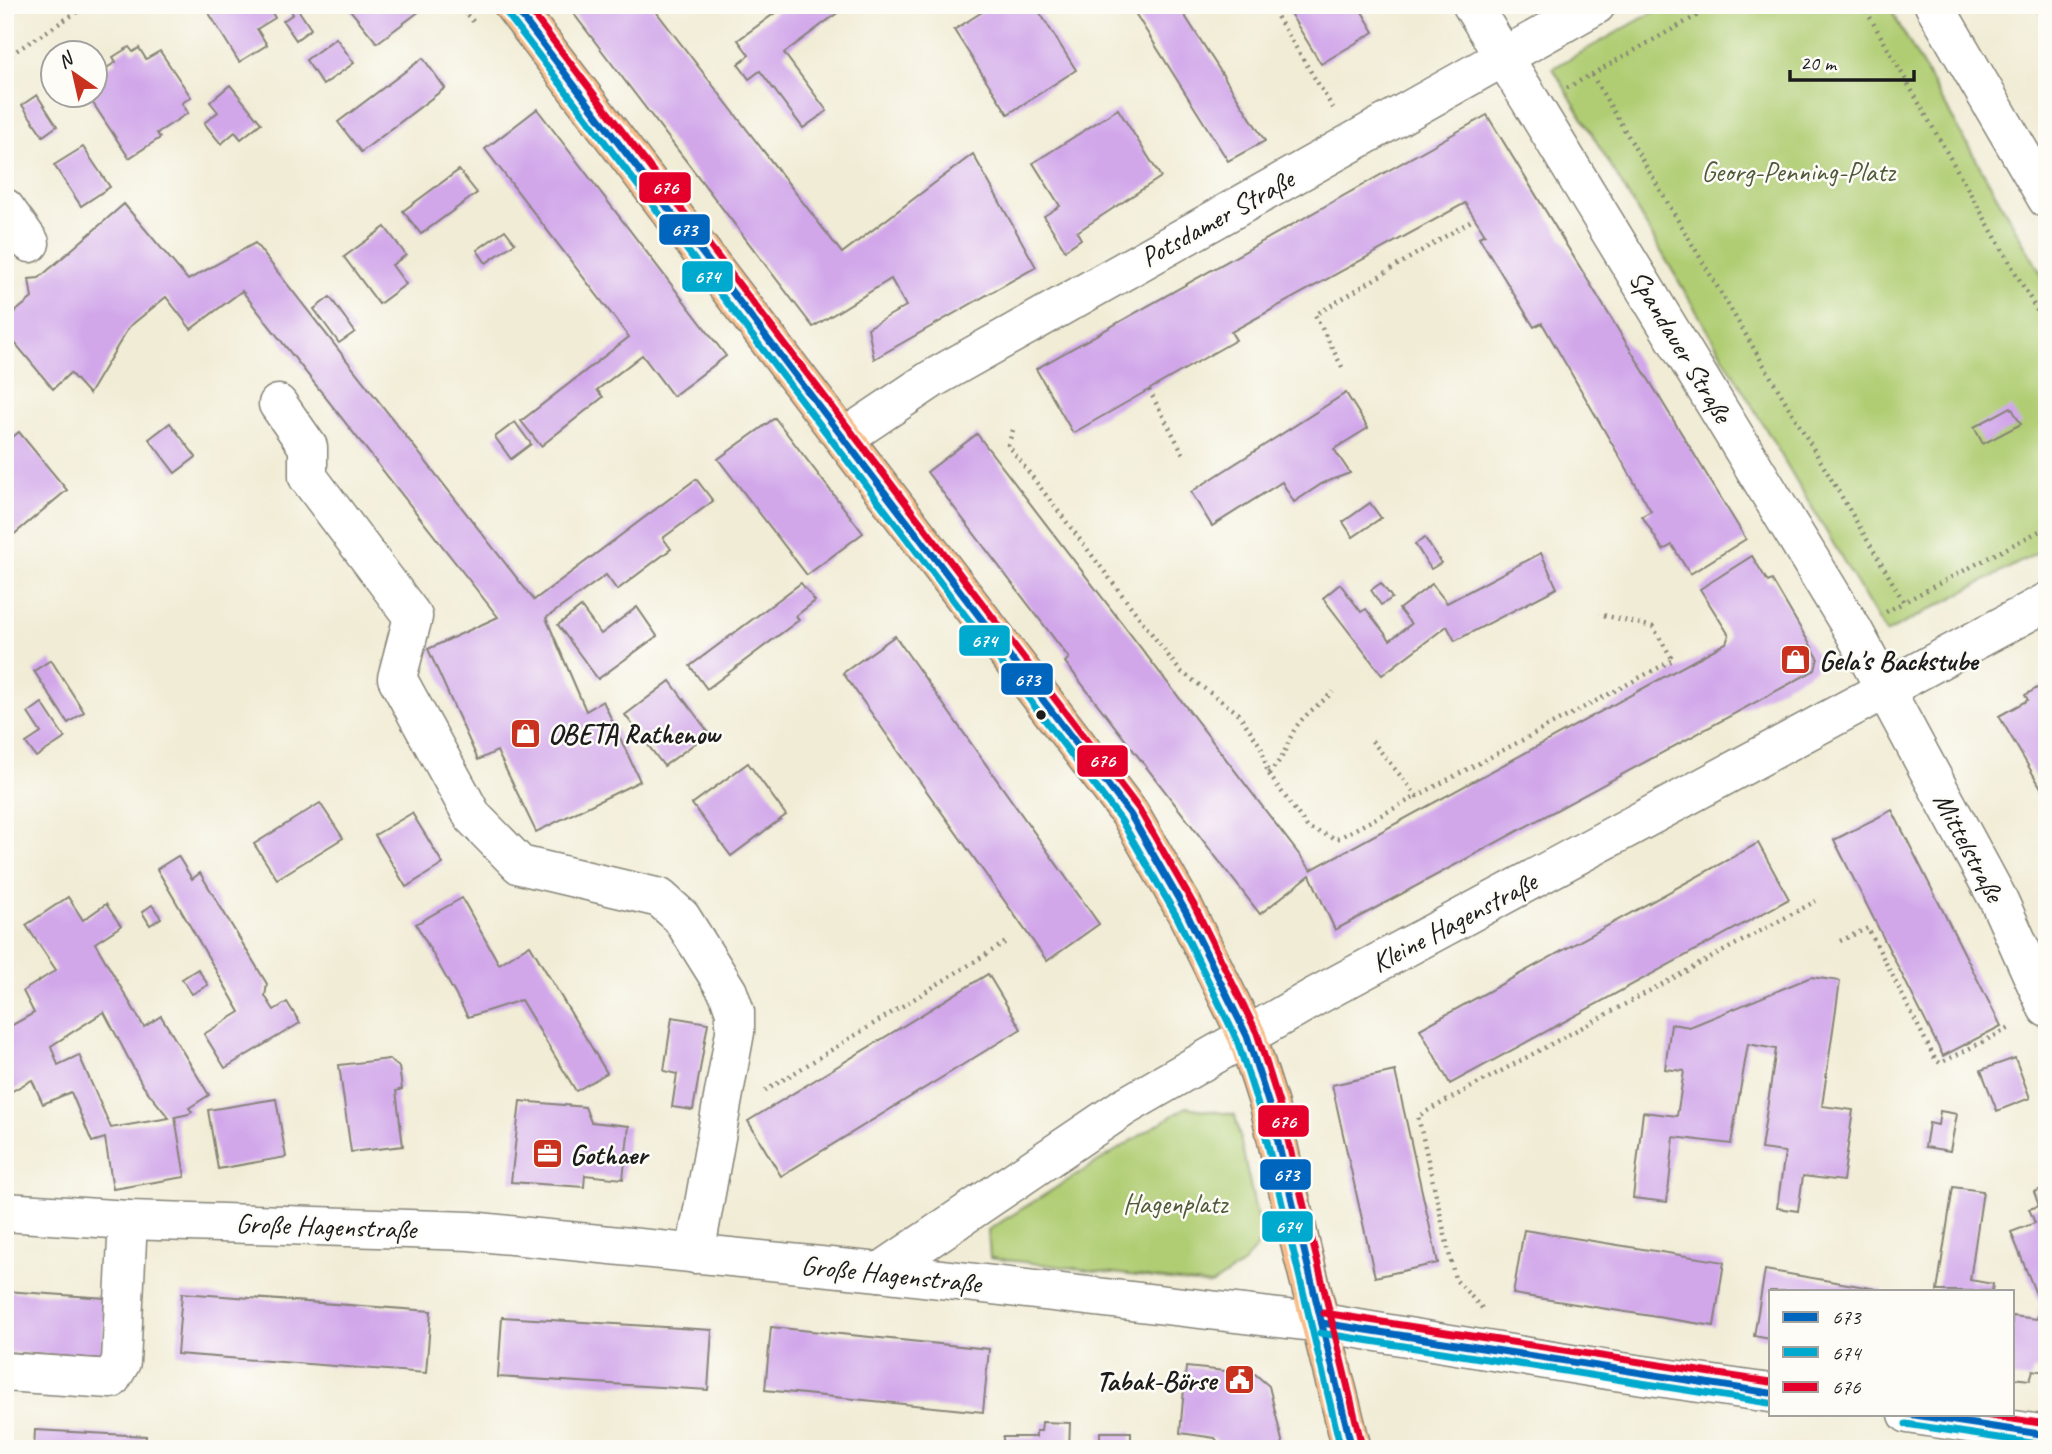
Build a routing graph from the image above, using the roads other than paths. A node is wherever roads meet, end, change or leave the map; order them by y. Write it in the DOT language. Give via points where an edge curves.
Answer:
graph roads {
  1 [pos="513,5"];
  2 [pos="1472,5"];
  3 [pos="1596,5"];
  4 [pos="1934,5"];
  5 [pos="1505,57"];
  6 [pos="2047,199"];
  7 [pos="5,208"];
  8 [pos="30,243"];
  9 [pos="278,404"];
  10 [pos="844,438"];
  11 [pos="2047,602"];
  12 [pos="1884,690"];
  13 [pos="2035,1014"];
  14 [pos="1247,1037"];
  15 [pos="5,1212"];
  16 [pos="128,1220"];
  17 [pos="695,1254"];
  18 [pos="880,1272"];
  19 [pos="1322,1323"];
  20 [pos="5,1373"];
  21 [pos="1769,1393"];
  22 [pos="1922,1416"];
  23 [pos="2047,1434"];
  24 [pos="1352,1449"];
  1 -- 10 [label="main road"];
  2 -- 5 [label="street, Spandauer Straße"];
  3 -- 5 [label="street, Potsdamer Straße"];
  4 -- 6 [label="street"];
  5 -- 10 [label="street, Potsdamer Straße" via="932,379"];
  5 -- 12 [label="street, Spandauer Straße" via="1853,630"];
  7 -- 8 [label="street"];
  9 -- 17 [label="street" via="308,447 308,477 412,618 397,678 473,817 520,865 660,898 681,917 728,992 735,1032"];
  10 -- 14 [label="main road" via="1130,814 1199,935"];
  11 -- 12 [label="street, Kleine Hagenstraße"];
  12 -- 13 [label="street, Mittelstraße" via="1999,901"];
  12 -- 14 [label="street, Kleine Hagenstraße"];
  14 -- 18 [label="street, Kleine Hagenstraße" via="1124,1107"];
  14 -- 19 [label="main road" via="1269,1105"];
  15 -- 16 [label="street, Große Hagenstraße"];
  16 -- 17 [label="street, Große Hagenstraße" via="470,1231"];
  16 -- 20 [label="street" via="121,1362 111,1379"];
  17 -- 18 [label="street, Große Hagenstraße"];
  18 -- 19 [label="street, Große Hagenstraße"];
  19 -- 21 [label="street, Große Hagenstraße"];
  19 -- 24 [label="main road"];
  22 -- 23 [label="street"];
}
